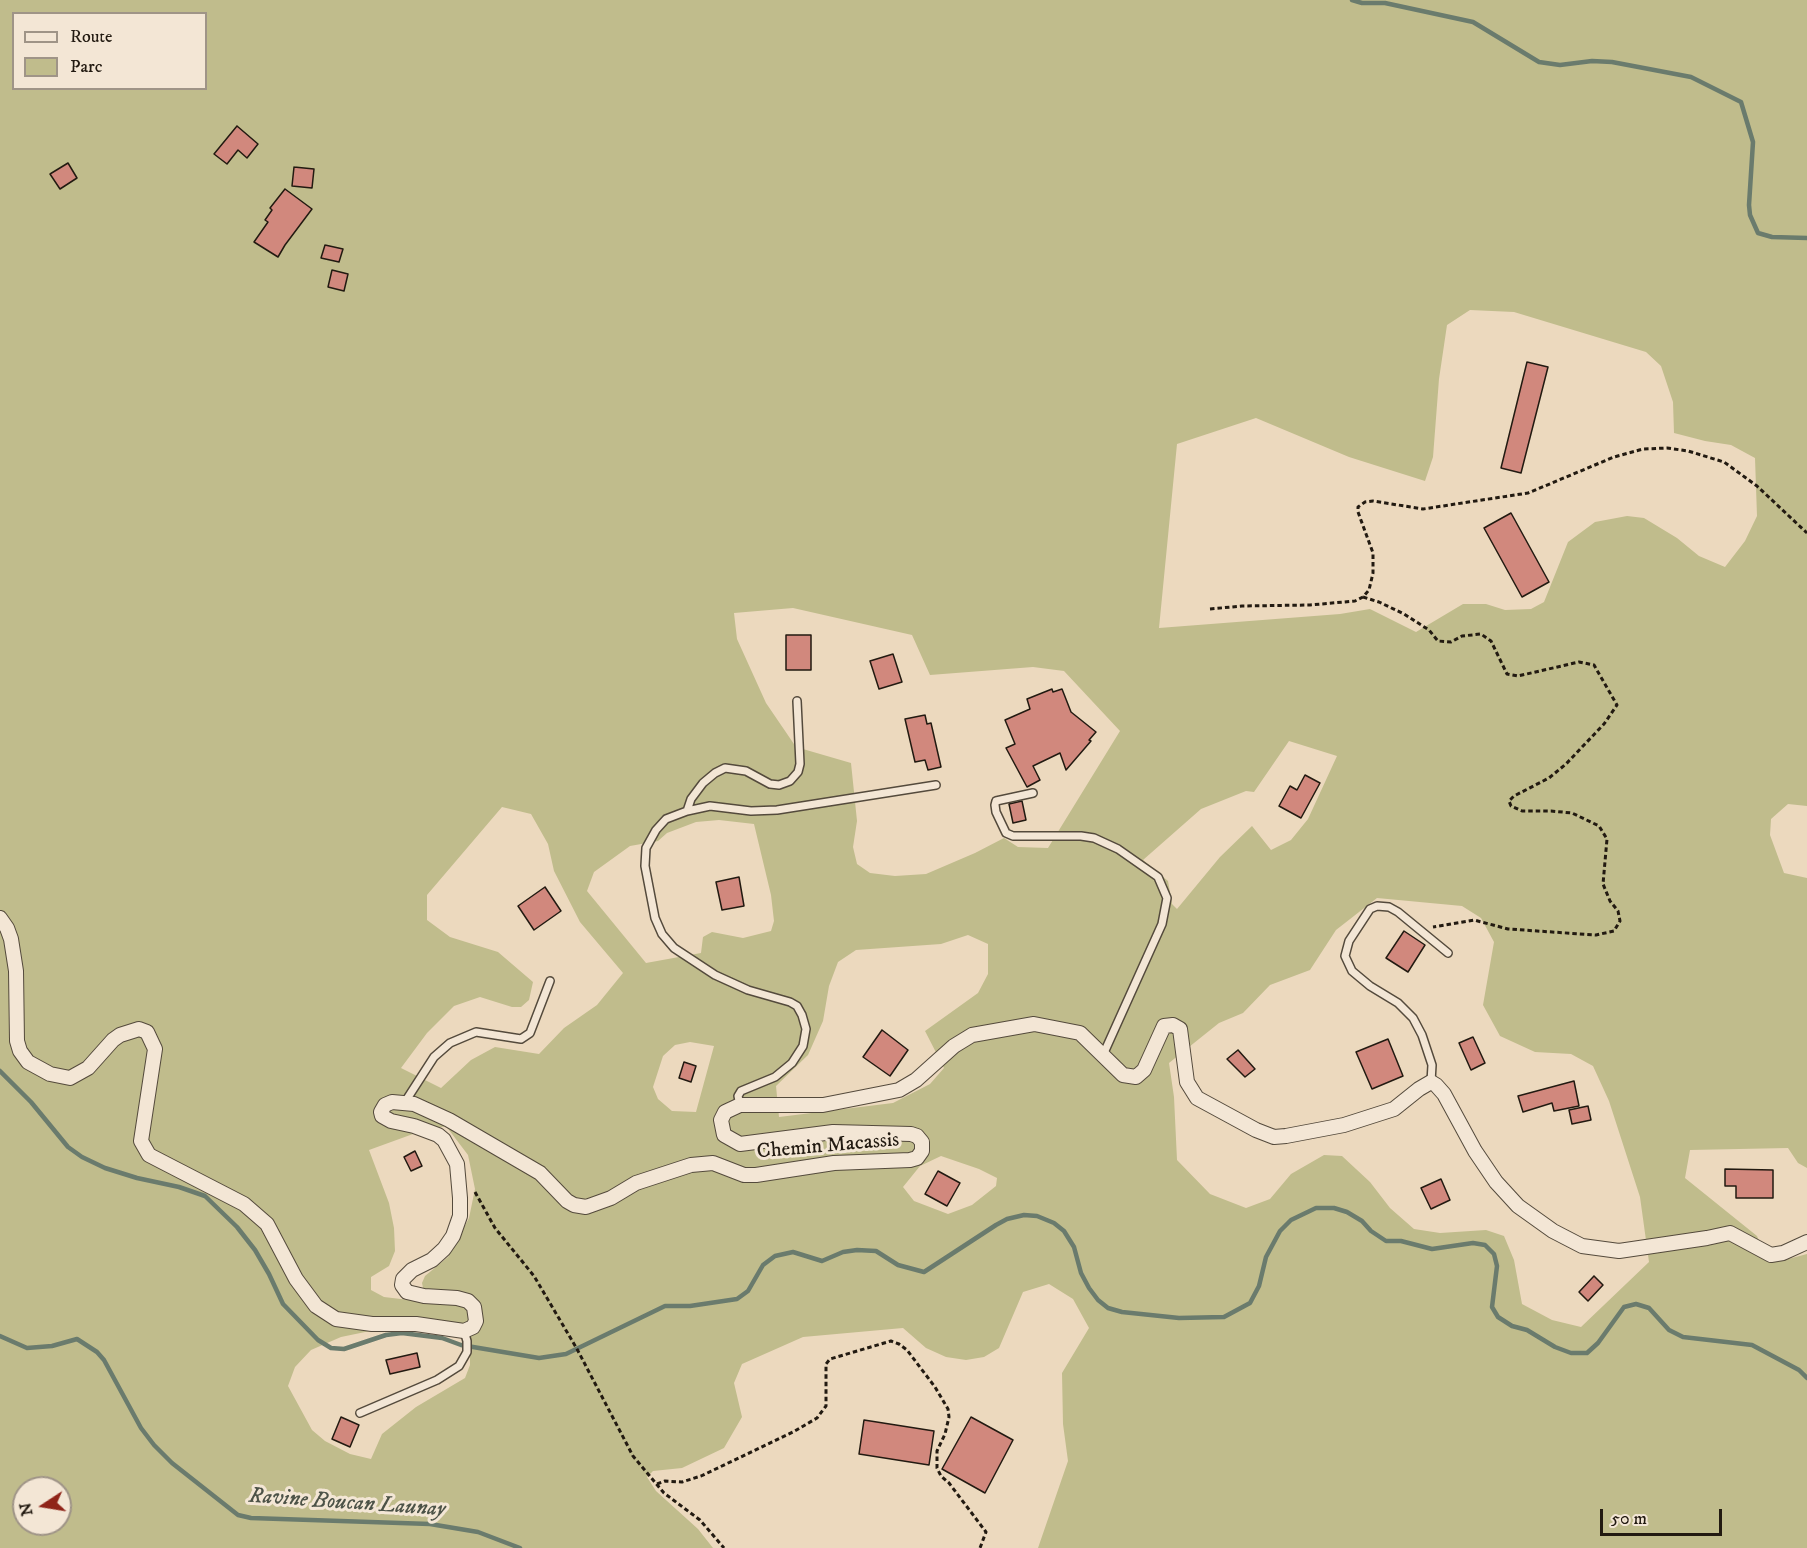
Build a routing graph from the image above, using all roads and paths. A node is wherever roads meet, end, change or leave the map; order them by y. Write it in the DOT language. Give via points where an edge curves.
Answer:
graph roads {
  1 [pos="1807,533"];
  2 [pos="1363,597"];
  3 [pos="1210,609"];
  4 [pos="797,701"];
  5 [pos="936,785"];
  6 [pos="1033,793"];
  7 [pos="687,811"];
  8 [pos="0,918"];
  9 [pos="1419,930"];
  10 [pos="1448,953"];
  11 [pos="550,981"];
  12 [pos="1103,1054"];
  13 [pos="1431,1082"];
  14 [pos="405,1102"];
  15 [pos="740,1105"];
  16 [pos="459,1176"];
  17 [pos="1807,1242"];
  18 [pos="465,1336"];
  19 [pos="360,1413"];
  20 [pos="657,1484"];
  21 [pos="724,1548"];
  22 [pos="980,1548"];
  1 -- 2 [label="path" via="1757,486 1724,462 1688,451 1643,449 1528,493 1423,509 1365,502 1358,512 1373,553 1369,590"];
  2 -- 3 [label="path" via="1355,601"];
  2 -- 9 [label="path" via="1404,614 1429,630 1438,641 1451,642 1481,633 1491,641 1507,674 1518,676 1579,662 1594,665 1617,705 1566,764 1509,801 1522,811 1572,813 1599,826 1606,839 1603,884 1620,921 1614,930 1596,935 1508,929 1474,920"];
  4 -- 7 [label="lane" via="800,764 790,781 770,784 746,771 726,768 703,783"];
  5 -- 7 [label="lane" via="777,810 711,806"];
  6 -- 12 [label="lane" via="996,801 996,813 1006,833 1094,838 1118,849 1158,877 1167,898 1162,924"];
  7 -- 15 [label="lane" via="666,819 646,848 645,866 662,934 674,948 716,975 797,1006 806,1029 803,1046 792,1063 775,1077 741,1091"];
  8 -- 18 [label="street" via="7,928 16,971 17,1041 28,1062 59,1078 70,1078 88,1068 120,1035 139,1029 147,1032 155,1049 141,1141 148,1155 244,1204 267,1224 296,1279 316,1306 336,1319 416,1324"];
  9 -- 10 [label="lane"];
  9 -- 13 [label="lane" via="1389,907 1377,906 1370,909 1354,933 1345,956 1352,971 1413,1018 1432,1065"];
  11 -- 14 [label="lane" via="531,1033 522,1039 476,1032 450,1043 434,1057"];
  12 -- 13 [label="street, Chemin Macassis" via="1123,1075 1136,1077 1144,1070 1164,1026 1173,1025 1180,1029 1187,1082 1197,1098 1274,1137 1344,1125 1394,1109"];
  12 -- 15 [label="street, Chemin Macassis" via="1080,1033 1034,1024 972,1035 899,1090 824,1105"];
  13 -- 17 [label="street" via="1444,1094 1496,1182 1518,1206 1570,1241 1619,1251 1730,1233 1771,1254"];
  14 -- 15 [label="street, Chemin Macassis" via="449,1120 540,1173 567,1201 586,1207 636,1183 691,1166 713,1163 744,1175 756,1175 834,1163 910,1160 922,1151 922,1142 911,1134 813,1134 740,1144 724,1135 721,1120 725,1112"];
  14 -- 16 [label="street" via="385,1105 382,1116 438,1135 452,1153"];
  16 -- 18 [label="street" via="460,1216 453,1236 432,1260 412,1270 402,1285 407,1292 468,1301 474,1307 476,1321"];
  16 -- 20 [label="path" via="468,1182 495,1228 534,1276 633,1456"];
  18 -- 19 [label="lane" via="467,1352 459,1366 437,1380"];
  20 -- 21 [label="path" via="700,1520"];
  20 -- 22 [label="path" via="700,1476 817,1418 826,1406 826,1364 830,1359 891,1341 907,1350 948,1408 945,1434 937,1451 937,1468 986,1532"];
}
